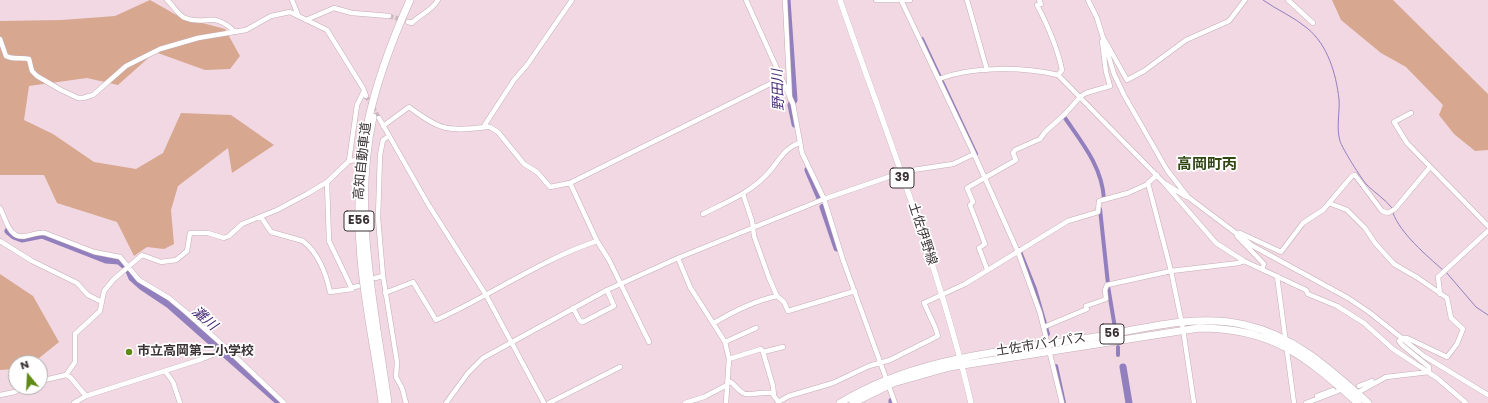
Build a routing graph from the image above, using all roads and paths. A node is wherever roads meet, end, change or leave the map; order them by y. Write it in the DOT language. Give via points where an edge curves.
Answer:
graph roads {
  1 [pos="168,0"];
  2 [pos="292,0"];
  3 [pos="410,0"];
  4 [pos="438,0"];
  5 [pos="572,0"];
  6 [pos="746,0"];
  7 [pos="785,0"];
  8 [pos="840,0"];
  9 [pos="876,0"];
  10 [pos="901,0"];
  11 [pos="910,0"];
  12 [pos="967,0"];
  13 [pos="1039,0"];
  14 [pos="1088,0"];
  15 [pos="1245,0"];
  16 [pos="1288,0"];
  17 [pos="298,15"];
  18 [pos="389,16"];
  19 [pos="306,20"];
  20 [pos="408,22"];
  21 [pos="1313,23"];
  22 [pos="235,32"];
  23 [pos="1103,38"];
  24 [pos="0,39"];
  25 [pos="391,41"];
  26 [pos="986,70"];
  27 [pos="1058,75"];
  28 [pos="941,78"];
  29 [pos="780,79"];
  30 [pos="1080,97"];
  31 [pos="791,102"];
  32 [pos="1411,113"];
  33 [pos="379,118"];
  34 [pos="383,126"];
  35 [pos="490,127"];
  36 [pos="389,136"];
  37 [pos="798,143"];
  38 [pos="974,154"];
  39 [pos="380,155"];
  40 [pos="374,156"];
  41 [pos="357,160"];
  42 [pos="349,161"];
  43 [pos="1430,167"];
  44 [pos="900,173"];
  45 [pos="1157,175"];
  46 [pos="986,177"];
  47 [pos="327,182"];
  48 [pos="570,183"];
  49 [pos="1164,183"];
  50 [pos="1148,184"];
  51 [pos="743,194"];
  52 [pos="1188,197"];
  53 [pos="824,199"];
  54 [pos="1329,203"];
  55 [pos="0,208"];
  56 [pos="703,214"];
  57 [pos="261,217"];
  58 [pos="1488,226"];
  59 [pos="753,228"];
  60 [pos="1488,230"];
  61 [pos="1237,234"];
  62 [pos="0,241"];
  63 [pos="597,241"];
  64 [pos="1019,251"];
  65 [pos="678,258"];
  66 [pos="1244,261"];
  67 [pos="128,267"];
  68 [pos="987,269"];
  69 [pos="1262,269"];
  70 [pos="1171,271"];
  71 [pos="383,276"];
  72 [pos="1277,276"];
  73 [pos="375,278"];
  74 [pos="620,283"];
  75 [pos="358,286"];
  76 [pos="351,288"];
  77 [pos="607,290"];
  78 [pos="854,291"];
  79 [pos="386,292"];
  80 [pos="941,294"];
  81 [pos="1440,294"];
  82 [pos="486,295"];
  83 [pos="777,296"];
  84 [pos="102,302"];
  85 [pos="573,308"];
  86 [pos="714,323"];
  87 [pos="1182,326"];
  88 [pos="1046,327"];
  89 [pos="756,328"];
  90 [pos="1401,338"];
  91 [pos="512,341"];
  92 [pos="649,342"];
  93 [pos="725,342"];
  94 [pos="1286,343"];
  95 [pos="223,347"];
  96 [pos="783,347"];
  97 [pos="1048,347"];
  98 [pos="763,352"];
  99 [pos="729,359"];
  100 [pos="961,361"];
  101 [pos="881,363"];
  102 [pos="620,367"];
  103 [pos="165,371"];
  104 [pos="1429,372"];
  105 [pos="66,375"];
  106 [pos="1386,377"];
  107 [pos="48,379"];
  108 [pos="887,382"];
  109 [pos="728,383"];
  110 [pos="1341,388"];
  111 [pos="1333,390"];
  112 [pos="1358,390"];
  113 [pos="1488,394"];
  114 [pos="86,396"];
  115 [pos="774,396"];
  116 [pos="74,403"];
  117 [pos="180,403"];
  118 [pos="284,403"];
  119 [pos="382,403"];
  120 [pos="389,403"];
  121 [pos="406,403"];
  122 [pos="446,403"];
  123 [pos="544,403"];
  124 [pos="549,403"];
  125 [pos="685,403"];
  126 [pos="726,403"];
  127 [pos="778,403"];
  128 [pos="840,403"];
  129 [pos="853,403"];
  130 [pos="895,403"];
  131 [pos="971,403"];
  132 [pos="1062,403"];
  133 [pos="1194,403"];
  134 [pos="1294,403"];
  135 [pos="1307,403"];
  136 [pos="1358,403"];
  137 [pos="1368,403"];
  138 [pos="1466,403"];
  1 -- 22 [label="street" via="180,15 186,18 221,20"];
  2 -- 17 [label="street"];
  3 -- 25 [label="highway, 高知自動車道 / E56"];
  4 -- 20 [label="street" via="431,10 418,16 412,23"];
  5 -- 35 [label="street" via="484,126"];
  6 -- 29 [label="street"];
  7 -- 31 [label="street"];
  8 -- 44 [label="main road, 土佐伊野線 / 39"];
  9 -- 10 [label="street"];
  10 -- 11 [label="street"];
  10 -- 28 [label="street"];
  12 -- 26 [label="street"];
  13 -- 27 [label="street" via="1038,5 1060,59 1062,70"];
  14 -- 23 [label="street"];
  15 -- 23 [label="street" via="1230,21 1186,40 1144,71 1127,80"];
  16 -- 21 [label="street"];
  17 -- 19 [label="street"];
  17 -- 22 [label="street" via="286,12 271,16 246,30"];
  18 -- 19 [label="street" via="352,13 334,8"];
  19 -- 42 [label="street" via="327,30 365,94 357,105"];
  22 -- 24 [label="street" via="198,38 160,49 126,66 93,95 83,98 61,90 37,76 32,71 29,59 11,59 6,56"];
  23 -- 30 [label="street" via="1110,86"];
  23 -- 52 [label="street" via="1114,74 1138,120 1167,170"];
  25 -- 119 [label="highway, 高知自動車道 / E56" via="377,80 366,127 359,177 358,216 361,259"];
  25 -- 120 [label="highway, 高知自動車道 / E56" via="370,129 365,176 367,258"];
  26 -- 27 [label="street"];
  26 -- 28 [label="street"];
  27 -- 30 [label="street"];
  28 -- 38 [label="street"];
  29 -- 31 [label="street"];
  29 -- 48 [label="street"];
  30 -- 45 [label="street"];
  30 -- 46 [label="street" via="1040,139 1015,150 1013,153 1016,160"];
  31 -- 37 [label="street"];
  32 -- 43 [label="street" via="1394,122 1407,143"];
  33 -- 34 [label="street"];
  34 -- 35 [label="street" via="409,107 431,124 450,129"];
  34 -- 36 [label="street"];
  35 -- 48 [label="street" via="498,132 524,164 537,172 548,186"];
  36 -- 39 [label="street" via="383,140"];
  36 -- 82 [label="street" via="436,217"];
  37 -- 51 [label="street" via="783,154 766,175"];
  37 -- 53 [label="street"];
  38 -- 44 [label="street" via="953,164"];
  38 -- 46 [label="street"];
  39 -- 40 [label="street"];
  39 -- 71 [label="street" via="378,218"];
  41 -- 42 [label="street"];
  42 -- 47 [label="street"];
  43 -- 54 [label="street" via="1388,213 1382,211 1355,175"];
  43 -- 58 [label="street"];
  44 -- 53 [label="street"];
  44 -- 80 [label="main road, 土佐伊野線 / 39"];
  45 -- 49 [label="street"];
  45 -- 50 [label="street"];
  46 -- 64 [label="street"];
  46 -- 68 [label="street" via="966,188 973,202 970,204 985,244 979,248"];
  47 -- 57 [label="street"];
  47 -- 76 [label="street" via="329,241"];
  48 -- 63 [label="street"];
  49 -- 52 [label="street"];
  49 -- 66 [label="street" via="1210,237"];
  50 -- 64 [label="street" via="1099,201 1098,212 1068,221"];
  50 -- 70 [label="street"];
  51 -- 56 [label="street"];
  51 -- 59 [label="street"];
  52 -- 61 [label="street"];
  53 -- 59 [label="street"];
  53 -- 78 [label="street"];
  54 -- 61 [label="street" via="1303,223 1282,252 1240,233"];
  54 -- 81 [label="street" via="1347,210 1394,264"];
  55 -- 67 [label="street" via="14,234 23,237 45,233 94,252 120,257"];
  57 -- 67 [label="street" via="242,224 224,238 208,233 190,234 187,251 176,260 160,262 142,255"];
  57 -- 76 [label="street" via="271,232 303,241 307,245 324,270 330,292"];
  59 -- 65 [label="street"];
  59 -- 83 [label="street"];
  60 -- 81 [label="street" via="1438,277"];
  61 -- 69 [label="street" via="1264,264"];
  61 -- 90 [label="street" via="1348,298"];
  62 -- 84 [label="street" via="32,261 77,283 88,295"];
  63 -- 74 [label="street"];
  63 -- 82 [label="street" via="538,267"];
  64 -- 68 [label="street"];
  64 -- 88 [label="street"];
  65 -- 74 [label="street"];
  65 -- 86 [label="street" via="690,287"];
  66 -- 69 [label="street"];
  66 -- 70 [label="street"];
  67 -- 84 [label="street" via="104,291"];
  67 -- 95 [label="street" via="139,280 169,298"];
  68 -- 80 [label="street" via="965,284"];
  69 -- 72 [label="street"];
  70 -- 87 [label="street"];
  70 -- 88 [label="street" via="1107,285 1104,301 1086,306 1087,309"];
  71 -- 73 [label="street"];
  71 -- 79 [label="street"];
  72 -- 94 [label="street"];
  72 -- 104 [label="street" via="1353,316 1393,349"];
  74 -- 77 [label="street"];
  74 -- 92 [label="street"];
  75 -- 76 [label="street"];
  77 -- 85 [label="street"];
  77 -- 85 [label="street" via="614,306 583,322"];
  78 -- 83 [label="street" via="788,311 784,302"];
  78 -- 101 [label="street"];
  79 -- 82 [label="street" via="413,282 436,320"];
  79 -- 121 [label="street" via="389,322 396,349 396,377"];
  80 -- 100 [label="main road, 土佐伊野線 / 39"];
  80 -- 101 [label="street" via="924,303 938,336"];
  81 -- 90 [label="street" via="1447,298 1451,318 1463,329 1449,355 1444,356 1407,338"];
  82 -- 91 [label="street"];
  83 -- 86 [label="street" via="753,302"];
  84 -- 105 [label="street" via="100,311 76,334 75,362"];
  85 -- 91 [label="street"];
  86 -- 93 [label="street"];
  87 -- 94 [label="highway, 土佐市バイパス / 56" via="1244,331"];
  87 -- 97 [label="highway, 土佐市バイパス / 56"];
  87 -- 133 [label="street"];
  88 -- 97 [label="street"];
  89 -- 93 [label="street"];
  90 -- 104 [label="street" via="1399,341 1402,345 1429,367"];
  90 -- 113 [label="street" via="1424,356"];
  91 -- 122 [label="street" via="490,353 477,364"];
  91 -- 123 [label="street"];
  93 -- 99 [label="street"];
  94 -- 110 [label="highway, 土佐市バイパス / 56"];
  94 -- 112 [label="highway, 土佐市バイパス / 56" via="1303,348"];
  94 -- 134 [label="street"];
  95 -- 103 [label="street" via="202,359"];
  95 -- 118 [label="street"];
  96 -- 98 [label="street"];
  97 -- 100 [label="highway, 土佐市バイパス / 56"];
  97 -- 132 [label="street"];
  98 -- 99 [label="street" via="761,349"];
  98 -- 115 [label="street"];
  99 -- 109 [label="street"];
  100 -- 108 [label="highway, 土佐市バイパス / 56"];
  100 -- 131 [label="main road, 土佐伊野線 / 39"];
  101 -- 108 [label="street"];
  101 -- 127 [label="street"];
  102 -- 124 [label="street"];
  103 -- 114 [label="street"];
  103 -- 117 [label="street" via="173,382"];
  104 -- 106 [label="street"];
  104 -- 138 [label="street"];
  105 -- 107 [label="street"];
  105 -- 114 [label="street"];
  106 -- 112 [label="street"];
  106 -- 112 [label="street" via="1380,377"];
  108 -- 128 [label="highway, 土佐市バイパス / 56"];
  108 -- 129 [label="highway, 土佐市バイパス / 56"];
  108 -- 130 [label="street"];
  109 -- 115 [label="street" via="733,382 742,393 748,395 761,392"];
  109 -- 125 [label="street" via="704,397"];
  109 -- 126 [label="street"];
  110 -- 135 [label="street"];
  110 -- 136 [label="highway, 土佐市バイパス / 56"];
  111 -- 135 [label="street"];
  112 -- 137 [label="highway, 土佐市バイパス / 56"];
  114 -- 116 [label="street"];
  115 -- 127 [label="street"];
}
